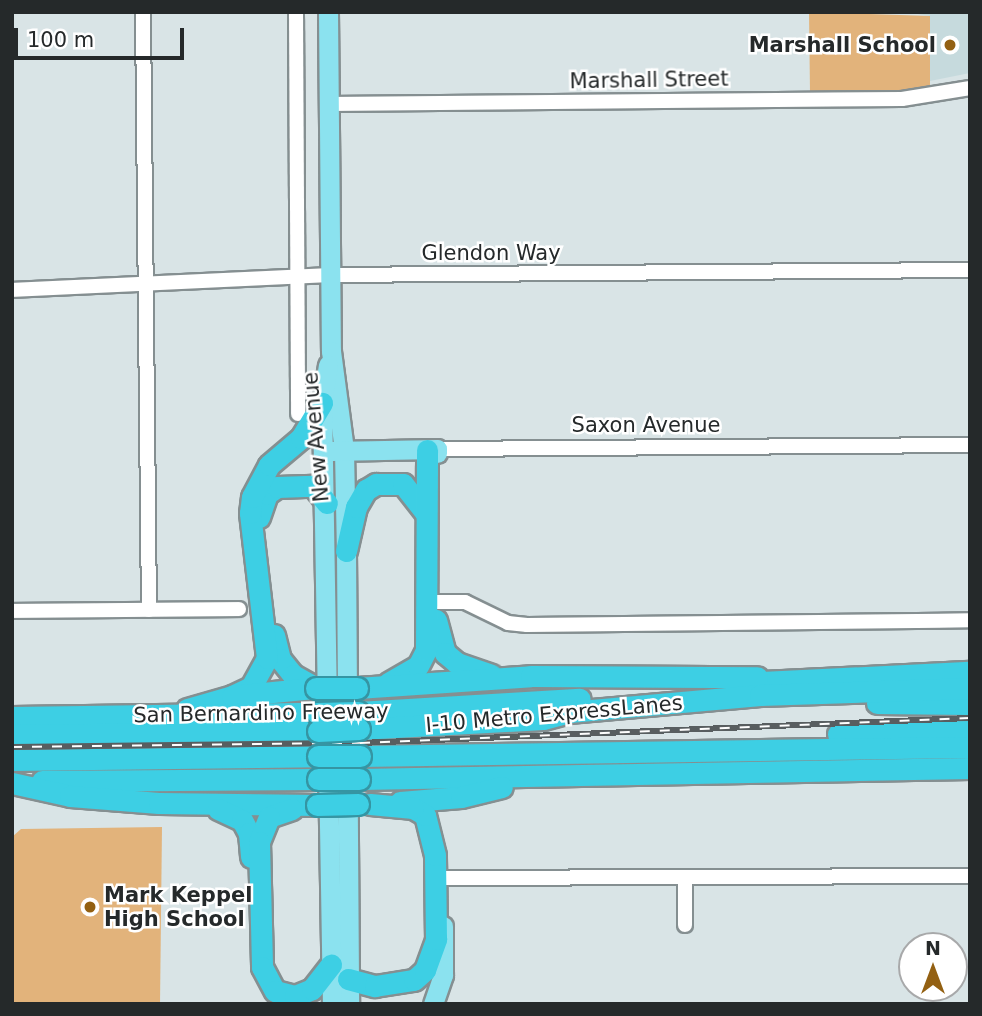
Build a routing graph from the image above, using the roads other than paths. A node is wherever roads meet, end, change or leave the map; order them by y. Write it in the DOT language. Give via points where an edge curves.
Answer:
graph roads {
  1 [pos="143,12"];
  2 [pos="296,12"];
  3 [pos="328,12"];
  4 [pos="970,88"];
  5 [pos="328,104"];
  6 [pos="970,270"];
  7 [pos="329,275"];
  8 [pos="300,278"];
  9 [pos="144,283"];
  10 [pos="12,290"];
  11 [pos="331,351"];
  12 [pos="321,402"];
  13 [pos="298,414"];
  14 [pos="970,445"];
  15 [pos="432,449"];
  16 [pos="344,450"];
  17 [pos="323,451"];
  18 [pos="327,503"];
  19 [pos="426,513"];
  20 [pos="346,551"];
  21 [pos="436,602"];
  22 [pos="239,609"];
  23 [pos="149,610"];
  24 [pos="12,611"];
  25 [pos="970,620"];
  26 [pos="970,670"];
  27 [pos="510,678"];
  28 [pos="791,678"];
  29 [pos="379,687"];
  30 [pos="316,688"];
  31 [pos="970,688"];
  32 [pos="232,696"];
  33 [pos="970,704"];
  34 [pos="172,715"];
  35 [pos="12,717"];
  36 [pos="543,719"];
  37 [pos="358,721"];
  38 [pos="317,722"];
  39 [pos="970,730"];
  40 [pos="12,735"];
  41 [pos="970,747"];
  42 [pos="504,751"];
  43 [pos="12,760"];
  44 [pos="970,768"];
  45 [pos="528,778"];
  46 [pos="12,782"];
  47 [pos="461,797"];
  48 [pos="364,804"];
  49 [pos="205,805"];
  50 [pos="317,805"];
  51 [pos="970,876"];
  52 [pos="443,878"];
  53 [pos="685,878"];
  54 [pos="685,925"];
  55 [pos="331,965"];
  56 [pos="348,979"];
  57 [pos="265,1004"];
  58 [pos="332,1004"];
  59 [pos="349,1004"];
  60 [pos="433,1004"];
  1 -- 9 [label="street"];
  2 -- 8 [label="street"];
  3 -- 5 [label="main road"];
  4 -- 5 [label="street, Marshall Street" via="902,99"];
  5 -- 7 [label="main road"];
  6 -- 7 [label="street, Glendon Way"];
  7 -- 8 [label="street, Glendon Way"];
  7 -- 11 [label="main road"];
  8 -- 9 [label="street, Glendon Way"];
  8 -- 13 [label="street"];
  9 -- 10 [label="street, Glendon Way"];
  9 -- 23 [label="street"];
  11 -- 12 [label="main road, New Avenue"];
  11 -- 16 [label="main road, New Avenue"];
  12 -- 17 [label="main road, New Avenue"];
  12 -- 32 [label="highway" via="301,438 269,465 252,497 267,658 251,687"];
  14 -- 15 [label="street, Saxon Avenue"];
  15 -- 16 [label="main road, Saxon Avenue"];
  15 -- 19 [label="highway"];
  15 -- 21 [label="main road"];
  16 -- 17 [label="main road, Saxon Avenue"];
  16 -- 20 [label="main road, New Avenue"];
  17 -- 18 [label="main road, New Avenue"];
  18 -- 30 [label="highway" via="313,486 277,487 260,507 258,526 280,659 293,675"];
  18 -- 55 [label="main road, New Avenue"];
  19 -- 20 [label="highway" via="404,484 376,484 366,490 356,507"];
  19 -- 29 [label="highway" via="426,650 418,666"];
  20 -- 56 [label="main road, New Avenue"];
  21 -- 25 [label="street" via="465,601 500,620 527,625"];
  21 -- 27 [label="highway" via="436,623 445,653 478,673"];
  22 -- 23 [label="street"];
  23 -- 24 [label="street"];
  26 -- 28 [label="highway, San Bernardino Freeway"];
  27 -- 28 [label="highway"];
  27 -- 29 [label="highway"];
  28 -- 37 [label="highway, San Bernardino Freeway"];
  29 -- 30 [label="highway, bridge"];
  30 -- 32 [label="highway"];
  31 -- 36 [label="highway, I-10 Metro ExpressLanes" via="760,695 569,712"];
  32 -- 34 [label="highway"];
  33 -- 36 [label="highway" via="855,703"];
  34 -- 35 [label="highway, San Bernardino Freeway"];
  34 -- 38 [label="highway, San Bernardino Freeway"];
  36 -- 37 [label="highway, I-10 Metro ExpressLanes"];
  37 -- 38 [label="highway, San Bernardino Freeway, bridge"];
  38 -- 40 [label="highway"];
  39 -- 42 [label="highway"];
  41 -- 42 [label="highway, I-10 Metro ExpressLanes"];
  42 -- 43 [label="highway, I-10 Metro ExpressLanes, bridge"];
  44 -- 45 [label="highway"];
  45 -- 46 [label="highway, bridge"];
  45 -- 47 [label="highway"];
  46 -- 49 [label="highway" via="70,796"];
  47 -- 48 [label="highway"];
  47 -- 52 [label="highway" via="443,823"];
  48 -- 50 [label="highway, bridge"];
  48 -- 56 [label="highway" via="413,808 425,815 435,855 436,939 425,970 414,980 375,986"];
  49 -- 50 [label="highway"];
  49 -- 57 [label="highway" via="229,811 242,820 249,833 255,979"];
  50 -- 55 [label="highway" via="280,811 262,827 260,952 269,984 284,995 312,989"];
  51 -- 53 [label="street"];
  52 -- 53 [label="street"];
  52 -- 60 [label="main road" via="443,975"];
  53 -- 54 [label="street"];
  55 -- 58 [label="main road, New Avenue"];
  56 -- 59 [label="main road, New Avenue"];
}
